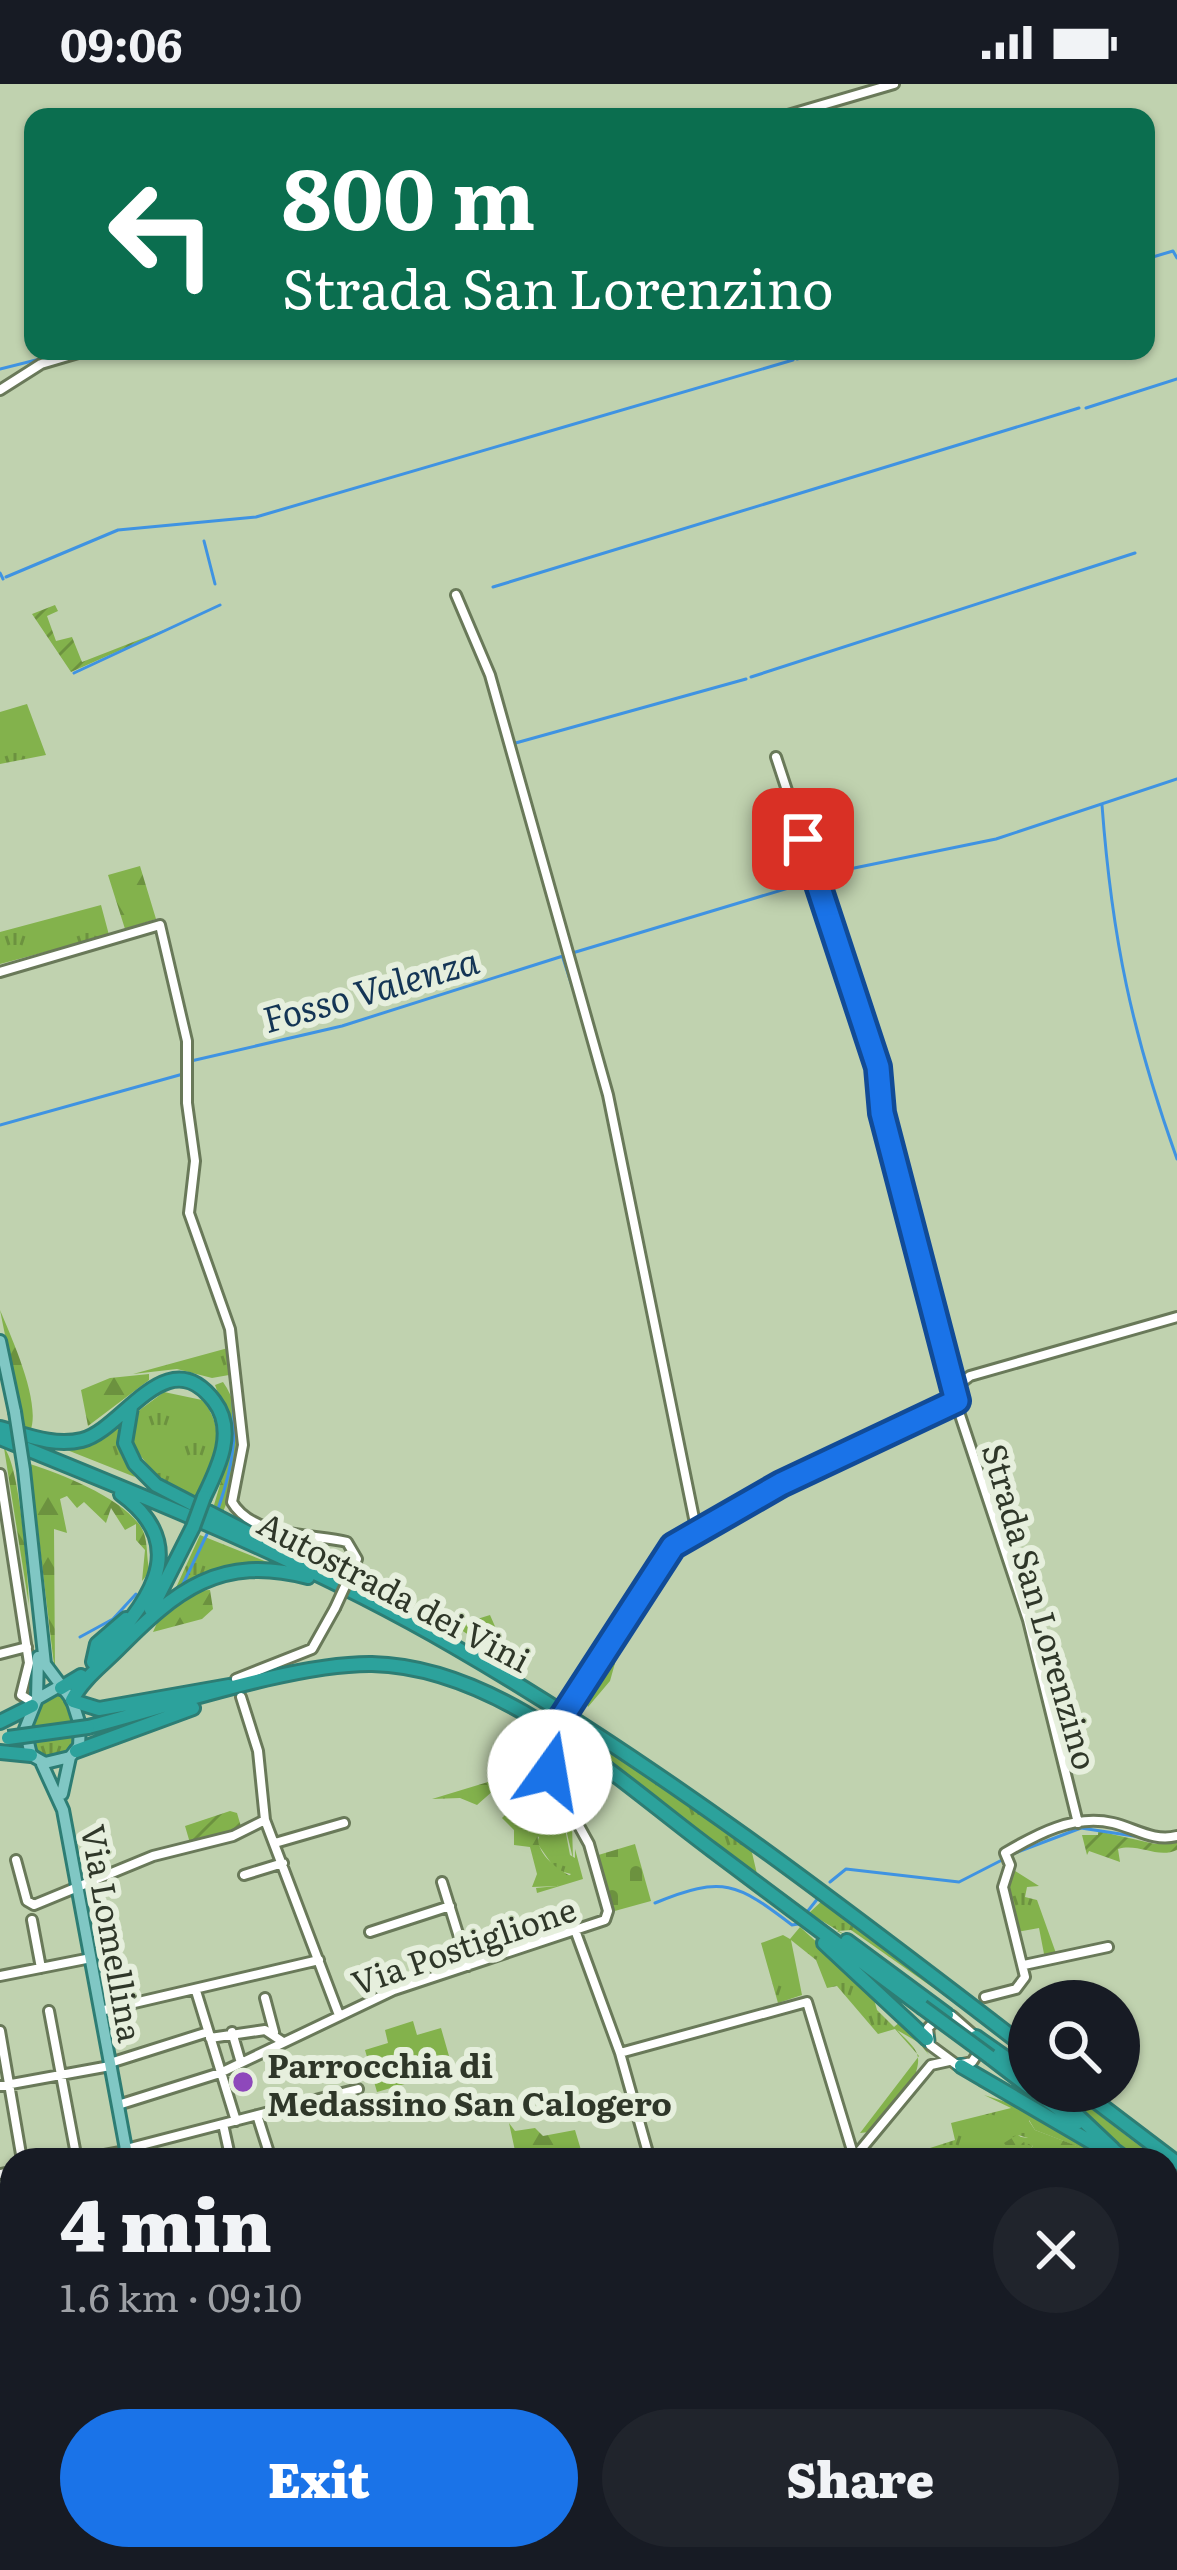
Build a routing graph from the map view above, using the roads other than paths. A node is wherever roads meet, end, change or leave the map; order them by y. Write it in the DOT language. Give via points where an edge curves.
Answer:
graph roads {
  1 [pos="894,84"];
  2 [pos="812,108"];
  3 [pos="55,360"];
  4 [pos="0,390"];
  5 [pos="456,596"];
  6 [pos="776,757"];
  7 [pos="3,969"];
  8 [pos="1177,1317"];
  9 [pos="0,1341"];
  10 [pos="0,1367"];
  11 [pos="957,1386"];
  12 [pos="140,1395"];
  13 [pos="956,1403"];
  14 [pos="12,1411"];
  15 [pos="0,1432"];
  16 [pos="45,1456"];
  17 [pos="20,1467"];
  18 [pos="0,1474"];
  19 [pos="697,1533"];
  20 [pos="277,1548"];
  21 [pos="137,1619"];
  22 [pos="450,1644"];
  23 [pos="27,1646"];
  24 [pos="0,1654"];
  25 [pos="88,1678"];
  26 [pos="244,1687"];
  27 [pos="59,1688"];
  28 [pos="72,1701"];
  29 [pos="34,1703"];
  30 [pos="93,1708"];
  31 [pos="0,1722"];
  32 [pos="4,1738"];
  33 [pos="0,1752"];
  34 [pos="73,1754"];
  35 [pos="35,1758"];
  36 [pos="63,1810"];
  37 [pos="265,1820"];
  38 [pos="344,1823"];
  39 [pos="1078,1823"];
  40 [pos="1177,1836"];
  41 [pos="274,1843"];
  42 [pos="16,1860"];
  43 [pos="283,1863"];
  44 [pos="244,1875"];
  45 [pos="442,1882"];
  46 [pos="78,1888"];
  47 [pos="450,1906"];
  48 [pos="800,1916"];
  49 [pos="32,1920"];
  50 [pos="574,1930"];
  51 [pos="370,1932"];
  52 [pos="1108,1947"];
  53 [pos="91,1958"];
  54 [pos="319,1960"];
  55 [pos="468,1966"];
  56 [pos="1024,1966"];
  57 [pos="41,1968"];
  58 [pos="0,1976"];
  59 [pos="196,1991"];
  60 [pos="986,1996"];
  61 [pos="265,1998"];
  62 [pos="49,2011"];
  63 [pos="100,2011"];
  64 [pos="339,2015"];
  65 [pos="951,2017"];
  66 [pos="1008,2025"];
  67 [pos="0,2031"];
  68 [pos="232,2032"];
  69 [pos="274,2034"];
  70 [pos="974,2034"];
  71 [pos="1008,2034"];
  72 [pos="209,2035"];
  73 [pos="929,2042"];
  74 [pos="284,2043"];
  75 [pos="620,2053"];
  76 [pos="1008,2059"];
  77 [pos="241,2063"];
  78 [pos="956,2063"];
  79 [pos="110,2065"];
  80 [pos="932,2065"];
  81 [pos="1008,2071"];
  82 [pos="220,2073"];
  83 [pos="61,2075"];
  84 [pos="5,2085"];
  85 [pos="358,2089"];
  86 [pos="118,2105"];
  87 [pos="1063,2112"];
  88 [pos="1075,2112"];
  89 [pos="1110,2112"];
  90 [pos="1122,2112"];
  91 [pos="257,2115"];
  92 [pos="236,2121"];
  93 [pos="223,2124"];
  94 [pos="848,2128"];
  95 [pos="867,2142"];
  96 [pos="19,2148"];
  97 [pos="76,2148"];
  98 [pos="126,2148"];
  99 [pos="144,2148"];
  100 [pos="228,2148"];
  101 [pos="268,2148"];
  102 [pos="647,2148"];
  103 [pos="851,2148"];
  104 [pos="862,2148"];
  105 [pos="1102,2148"];
  106 [pos="1110,2148"];
  107 [pos="1112,2148"];
  108 [pos="1157,2148"];
  109 [pos="1169,2148"];
  1 -- 2 [label="street"];
  3 -- 4 [label="street"];
  5 -- 19 [label="street" via="496,693 608,1095"];
  6 -- 11 [label="street" via="878,1067 882,1113"];
  7 -- 26 [label="street, bridge" via="160,925 187,1041 195,1161 189,1213 230,1329 243,1445 232,1502 280,1530 347,1543 356,1553 312,1649"];
  8 -- 11 [label="street"];
  9 -- 14 [label="main road"];
  10 -- 14 [label="main road"];
  11 -- 13 [label="street"];
  12 -- 15 [label="highway" via="101,1432 76,1442"];
  12 -- 20 [label="highway" via="124,1433 145,1476"];
  12 -- 21 [label="highway, bridge" via="161,1383 203,1390 219,1408 225,1439 193,1527 157,1599"];
  13 -- 19 [label="street" via="781,1484"];
  13 -- 39 [label="street, Strada San Lorenzino" via="1028,1620"];
  14 -- 17 [label="main road, bridge"];
  15 -- 16 [label="highway, Autostrada dei Vini"];
  15 -- 20 [label="highway, Autostrada dei Vini"];
  16 -- 21 [label="highway" via="112,1488 147,1518 159,1561"];
  16 -- 22 [label="highway, Autostrada dei Vini" via="260,1547"];
  17 -- 27 [label="main road" via="44,1657"];
  17 -- 29 [label="main road"];
  18 -- 23 [label="street"];
  19 -- 50 [label="street, Via Postiglione, bridge" via="663,1558 549,1742 550,1772 591,1850 608,1911"];
  20 -- 66 [label="highway, Autostrada dei Vini" via="483,1654 630,1746"];
  21 -- 22 [label="highway" via="198,1582 255,1568 308,1577"];
  21 -- 25 [label="highway"];
  21 -- 27 [label="highway" via="97,1644 93,1663"];
  22 -- 71 [label="highway, Autostrada dei Vini" via="694,1798"];
  23 -- 24 [label="street"];
  23 -- 29 [label="street" via="21,1692"];
  25 -- 28 [label="highway"];
  25 -- 30 [label="highway" via="82,1695"];
  26 -- 30 [label="highway"];
  26 -- 32 [label="highway, bridge"];
  26 -- 34 [label="highway"];
  26 -- 37 [label="street"];
  26 -- 48 [label="highway" via="371,1664 465,1684 608,1772"];
  27 -- 28 [label="main road"];
  27 -- 29 [label="main road"];
  28 -- 30 [label="highway"];
  28 -- 34 [label="main road" via="81,1730"];
  29 -- 31 [label="highway"];
  29 -- 35 [label="main road" via="25,1729"];
  33 -- 35 [label="highway"];
  34 -- 35 [label="main road"];
  34 -- 36 [label="main road"];
  35 -- 36 [label="main road" via="54,1780"];
  36 -- 46 [label="main road, Via Lomellina"];
  37 -- 41 [label="street"];
  37 -- 46 [label="street"];
  38 -- 41 [label="street"];
  39 -- 40 [label="street"];
  39 -- 56 [label="street" via="1005,1853 1003,1887"];
  41 -- 43 [label="street"];
  42 -- 46 [label="street" via="30,1904"];
  43 -- 44 [label="street"];
  43 -- 54 [label="street"];
  45 -- 47 [label="street"];
  46 -- 53 [label="main road, Via Lomellina"];
  47 -- 51 [label="street"];
  47 -- 55 [label="street"];
  48 -- 65 [label="highway"];
  48 -- 73 [label="highway"];
  48 -- 81 [label="highway, bridge"];
  49 -- 57 [label="street"];
  50 -- 55 [label="street, Via Postiglione"];
  50 -- 75 [label="street"];
  52 -- 56 [label="street"];
  53 -- 57 [label="street"];
  53 -- 63 [label="main road, Via Lomellina"];
  54 -- 59 [label="street"];
  54 -- 64 [label="street"];
  55 -- 64 [label="street, Via Postiglione"];
  56 -- 60 [label="street" via="1021,1986"];
  57 -- 58 [label="street"];
  59 -- 63 [label="street"];
  59 -- 72 [label="street"];
  61 -- 69 [label="street"];
  62 -- 83 [label="street"];
  63 -- 79 [label="main road, Via Lomellina"];
  64 -- 74 [label="street, Via Postiglione"];
  65 -- 70 [label="street" via="970,2016"];
  65 -- 73 [label="street" via="931,2022"];
  67 -- 84 [label="street"];
  68 -- 69 [label="street"];
  68 -- 72 [label="street"];
  68 -- 77 [label="street"];
  69 -- 74 [label="street"];
  70 -- 76 [label="highway"];
  70 -- 78 [label="street" via="978,2053"];
  72 -- 79 [label="street"];
  72 -- 82 [label="street"];
  73 -- 78 [label="street"];
  73 -- 80 [label="street"];
  74 -- 77 [label="street, Via Postiglione"];
  75 -- 94 [label="street" via="804,2001"];
  75 -- 102 [label="street"];
  77 -- 82 [label="street, Via Postiglione"];
  78 -- 80 [label="street"];
  78 -- 105 [label="highway"];
  79 -- 83 [label="street"];
  79 -- 86 [label="main road, Via Lomellina"];
  80 -- 95 [label="street"];
  82 -- 86 [label="street, Via Postiglione"];
  82 -- 92 [label="street"];
  83 -- 84 [label="street"];
  83 -- 97 [label="street"];
  84 -- 96 [label="street"];
  85 -- 91 [label="street"];
  86 -- 98 [label="main road, Via Lomellina"];
  87 -- 106 [label="highway"];
  88 -- 107 [label="highway"];
  89 -- 108 [label="highway"];
  90 -- 109 [label="highway"];
  91 -- 92 [label="street"];
  91 -- 101 [label="street"];
  92 -- 93 [label="street"];
  93 -- 99 [label="street"];
  93 -- 100 [label="street"];
  94 -- 95 [label="street"];
  94 -- 103 [label="street"];
  95 -- 104 [label="street"];
}
